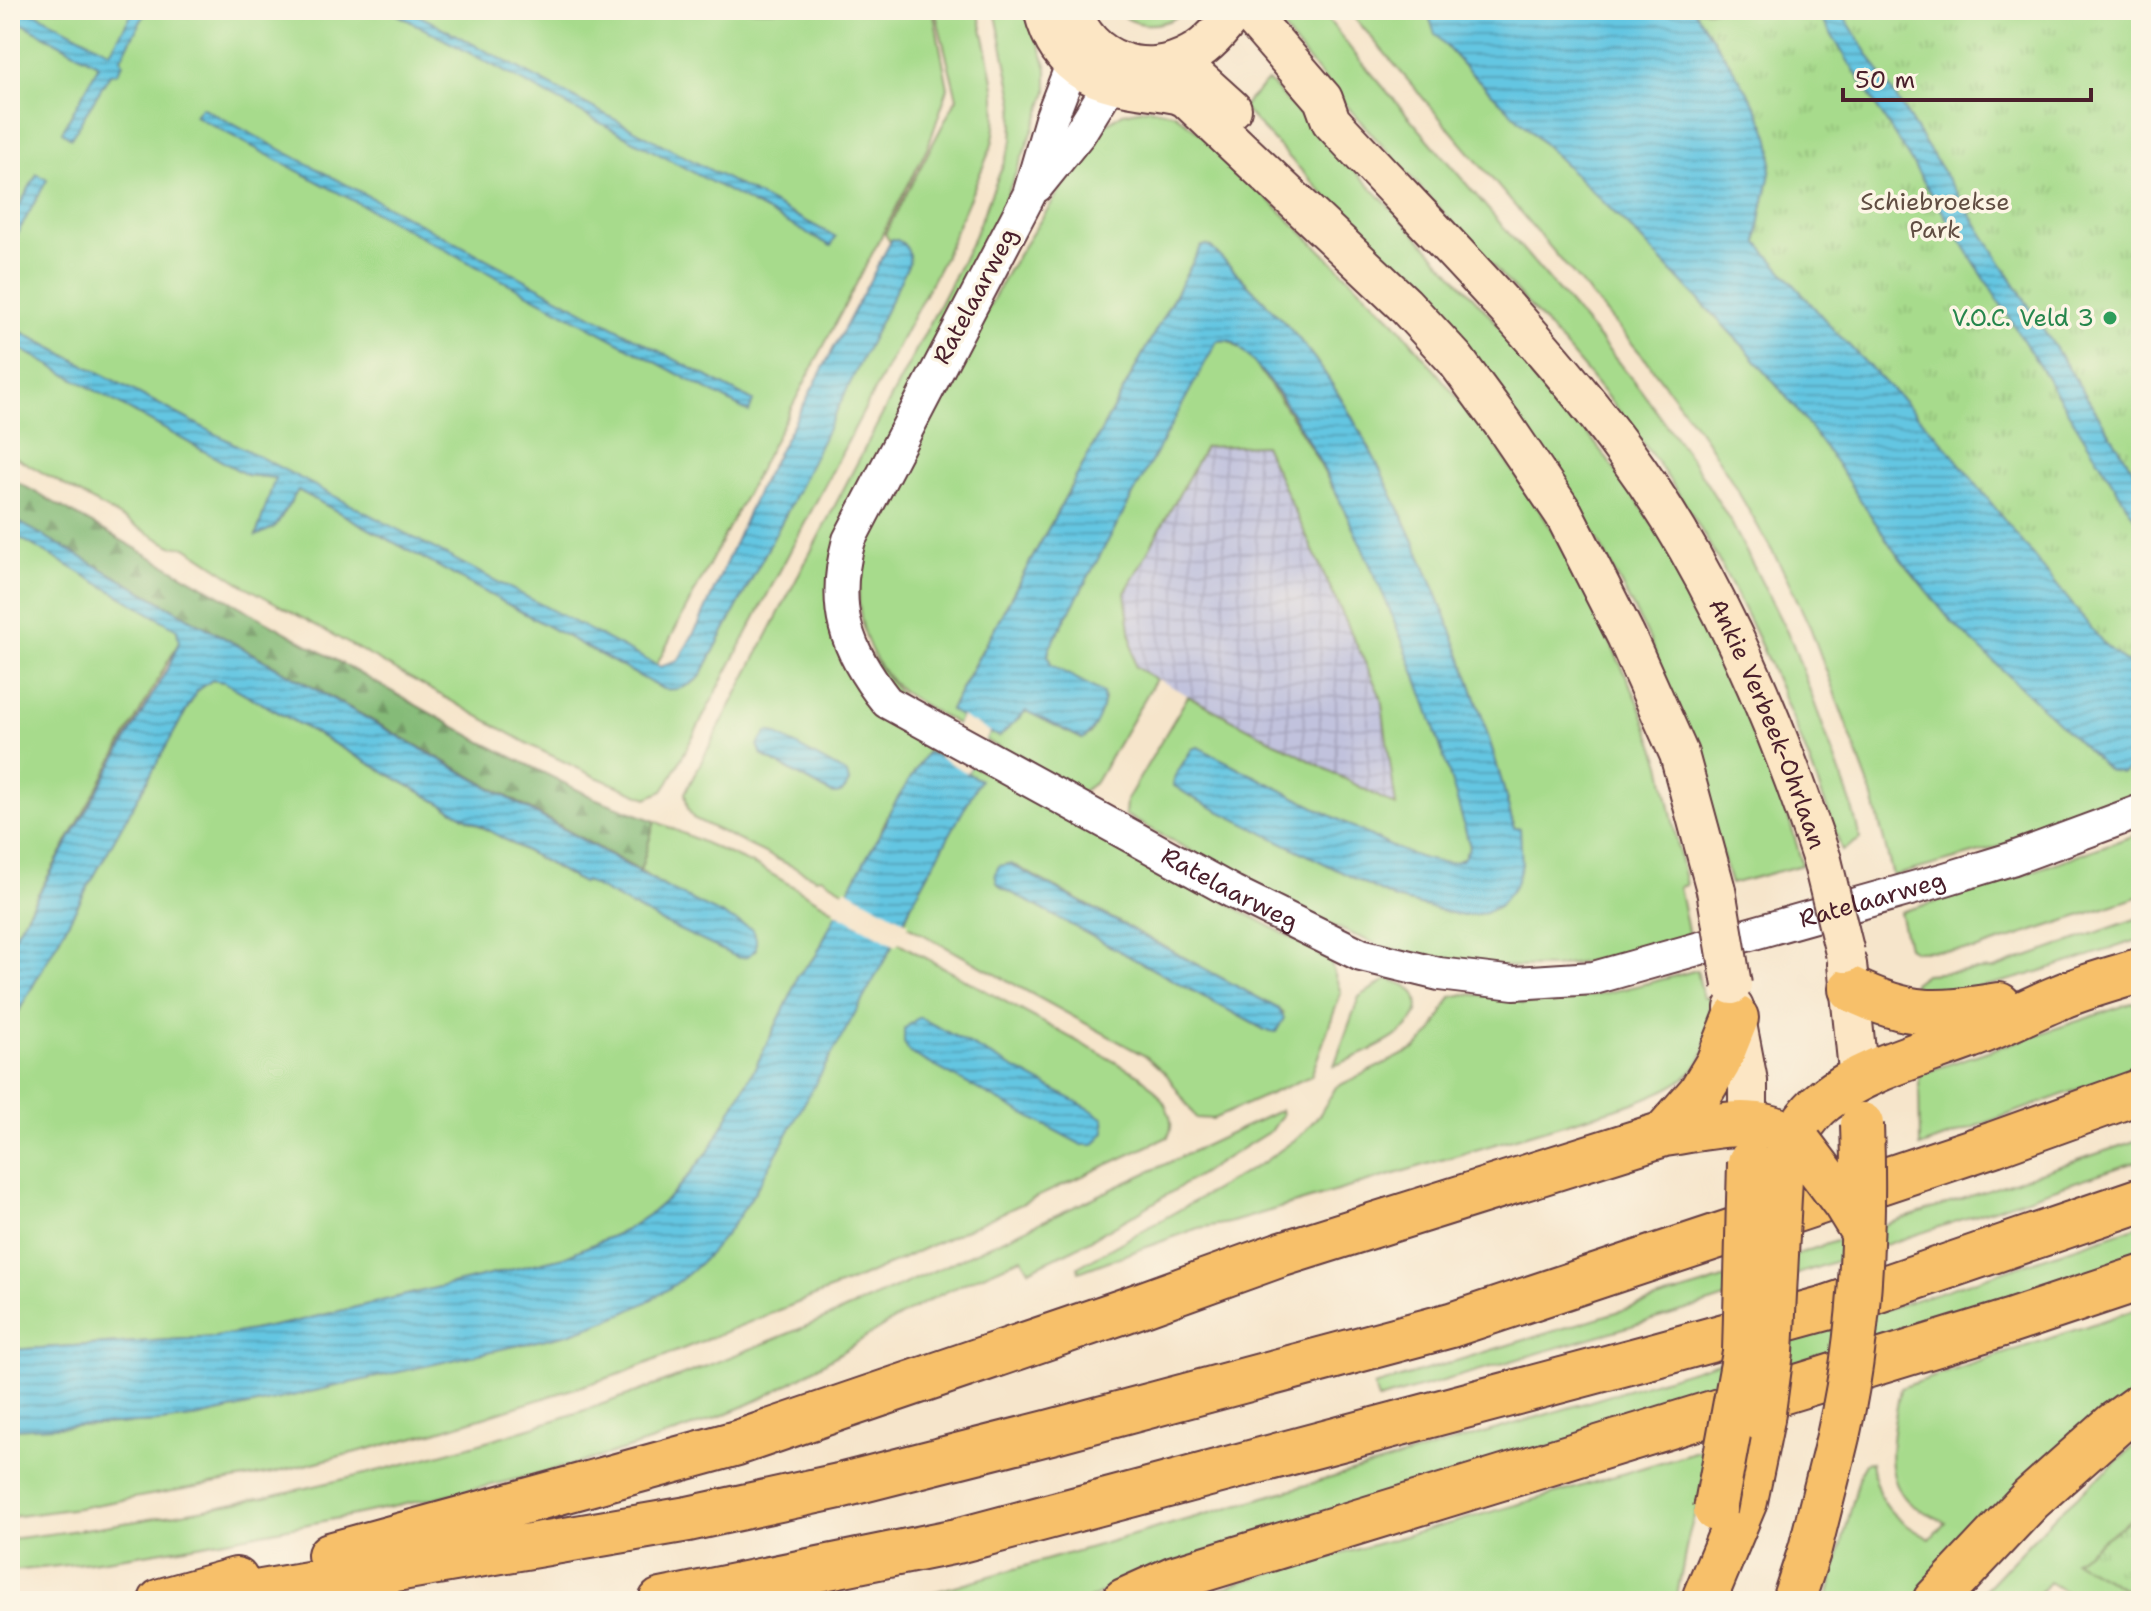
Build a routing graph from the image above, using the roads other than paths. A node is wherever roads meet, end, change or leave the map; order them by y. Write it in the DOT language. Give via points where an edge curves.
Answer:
graph roads {
  1 [pos="1043,10"];
  2 [pos="1072,10"];
  3 [pos="1232,13"];
  4 [pos="1073,62"];
  5 [pos="1117,73"];
  6 [pos="1173,77"];
  7 [pos="1029,195"];
  8 [pos="2141,811"];
  9 [pos="2141,970"];
  10 [pos="1848,971"];
  11 [pos="2061,996"];
  12 [pos="1734,1002"];
  13 [pos="1859,1080"];
  14 [pos="2141,1091"];
  15 [pos="1664,1134"];
  16 [pos="1776,1149"];
  17 [pos="2141,1200"];
  18 [pos="1861,1229"];
  19 [pos="2141,1278"];
  20 [pos="2141,1405"];
  21 [pos="1730,1505"];
  22 [pos="1704,1599"];
  23 [pos="161,1601"];
  24 [pos="209,1601"];
  25 [pos="661,1601"];
  26 [pos="1124,1601"];
  27 [pos="1793,1601"];
  28 [pos="1935,1601"];
  1 -- 4 [label="main road" via="1056,43"];
  2 -- 5 [label="main road" via="1078,29"];
  3 -- 6 [label="main road"];
  3 -- 10 [label="main road, Ankie Verbeek-Ohrlaan, bridge" via="1310,113 1331,121 1558,369 1625,452 1684,543 1733,639 1802,799"];
  4 -- 5 [label="main road" via="1096,79"];
  4 -- 7 [label="street, Ratelaarweg"];
  5 -- 6 [label="main road" via="1162,66"];
  5 -- 7 [label="street, Ratelaarweg" via="1079,134"];
  6 -- 12 [label="main road, bridge" via="1215,91 1264,141 1327,231 1455,359 1564,514 1679,754 1716,890"];
  7 -- 8 [label="street, Ratelaarweg" via="849,540 841,569 839,598 849,639 868,678 887,702 949,738 1361,955 1439,974 1514,983 1594,978 1956,876"];
  9 -- 11 [label="highway"];
  10 -- 11 [label="highway" via="1883,1004 1927,1013"];
  10 -- 13 [label="main road, Ankie Verbeek-Ohrlaan"];
  11 -- 13 [label="highway"];
  12 -- 15 [label="highway" via="1718,1063"];
  12 -- 16 [label="main road" via="1748,1081"];
  13 -- 16 [label="highway" via="1824,1100"];
  13 -- 18 [label="main road, Ankie Verbeek-Ohrlaan, bridge"];
  14 -- 24 [label="highway" via="1451,1325 1051,1432 688,1519"];
  15 -- 16 [label="highway"];
  15 -- 23 [label="highway" via="1279,1255 737,1443"];
  16 -- 18 [label="highway, bridge" via="1845,1203"];
  16 -- 21 [label="main road, bridge" via="1735,1403"];
  16 -- 21 [label="highway, bridge" via="1771,1352 1762,1419"];
  17 -- 25 [label="highway" via="1826,1308 1696,1344 957,1541"];
  18 -- 27 [label="main road, Ankie Verbeek-Ohrlaan, bridge" via="1852,1361 1831,1465"];
  19 -- 26 [label="highway" via="1175,1578"];
  20 -- 28 [label="highway" via="2031,1499"];
  21 -- 22 [label="highway"];
}
